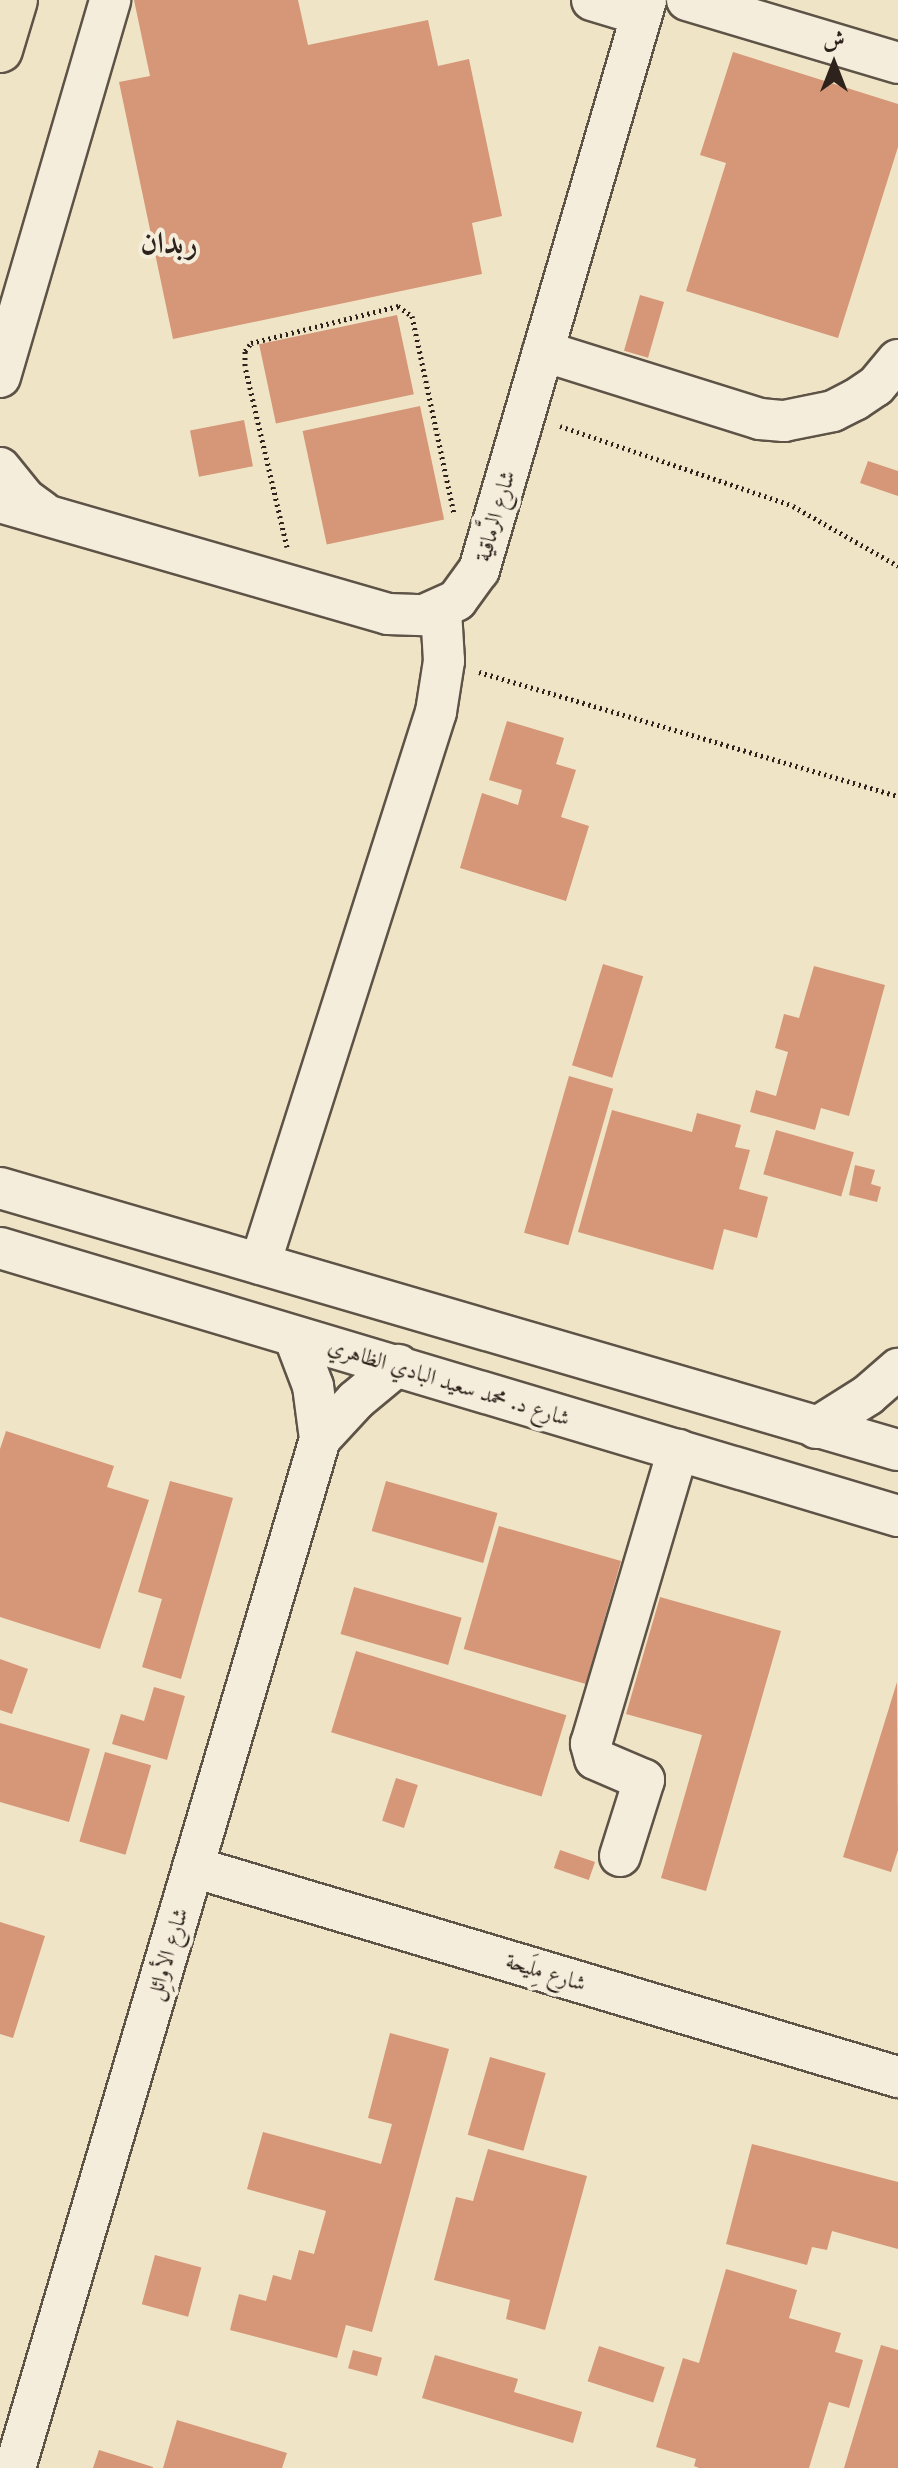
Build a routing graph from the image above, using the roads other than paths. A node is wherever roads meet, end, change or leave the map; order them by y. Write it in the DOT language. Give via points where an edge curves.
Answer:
graph roads {
  1 [pos="15,0"];
  2 [pos="110,0"];
  3 [pos="592,0"];
  4 [pos="687,0"];
  5 [pos="644,7"];
  6 [pos="0,50"];
  7 [pos="898,63"];
  8 [pos="543,351"];
  9 [pos="898,360"];
  10 [pos="0,377"];
  11 [pos="0,468"];
  12 [pos="0,502"];
  13 [pos="43,512"];
  14 [pos="441,610"];
  15 [pos="0,1188"];
  16 [pos="0,1248"];
  17 [pos="260,1264"];
  18 [pos="294,1336"];
  19 [pos="398,1365"];
  20 [pos="898,1369"];
  21 [pos="816,1428"];
  22 [pos="320,1439"];
  23 [pos="678,1450"];
  24 [pos="898,1450"];
  25 [pos="898,1516"];
  26 [pos="620,1856"];
  27 [pos="193,1867"];
  28 [pos="898,2077"];
  29 [pos="15,2468"];
  1 -- 6 [label="main road"];
  2 -- 10 [label="street"];
  3 -- 5 [label="street, شارع الرَّماقية"];
  4 -- 7 [label="street"];
  5 -- 8 [label="street, شارع الرَّماقية"];
  8 -- 9 [label="street" via="760,419 784,421 821,415 855,400 876,386"];
  8 -- 14 [label="street, شارع الرَّماقية" via="479,570 457,600"];
  11 -- 13 [label="street"];
  12 -- 13 [label="street"];
  13 -- 14 [label="street" via="388,614"];
  14 -- 17 [label="street" via="444,661 436,712"];
  15 -- 17 [label="street"];
  16 -- 18 [label="street, شارع د. محمد سعيد البادي الظاهري"];
  17 -- 21 [label="street"];
  18 -- 19 [label="street, شارع د. محمد سعيد البادي الظاهري"];
  18 -- 22 [label="street, شارع الأوائِل" via="313,1386"];
  19 -- 22 [label="street, شارع الأوائِل"];
  19 -- 23 [label="street, شارع د. محمد سعيد البادي الظاهري"];
  20 -- 21 [label="street"];
  21 -- 24 [label="street"];
  22 -- 27 [label="street, شارع الأوائِل"];
  23 -- 25 [label="street, شارع د. محمد سعيد البادي الظاهري"];
  23 -- 26 [label="street" via="591,1744 595,1759 644,1780"];
  27 -- 28 [label="street, شارع مِلَيحة"];
  27 -- 29 [label="street, شارع الأوائِل"];
}
